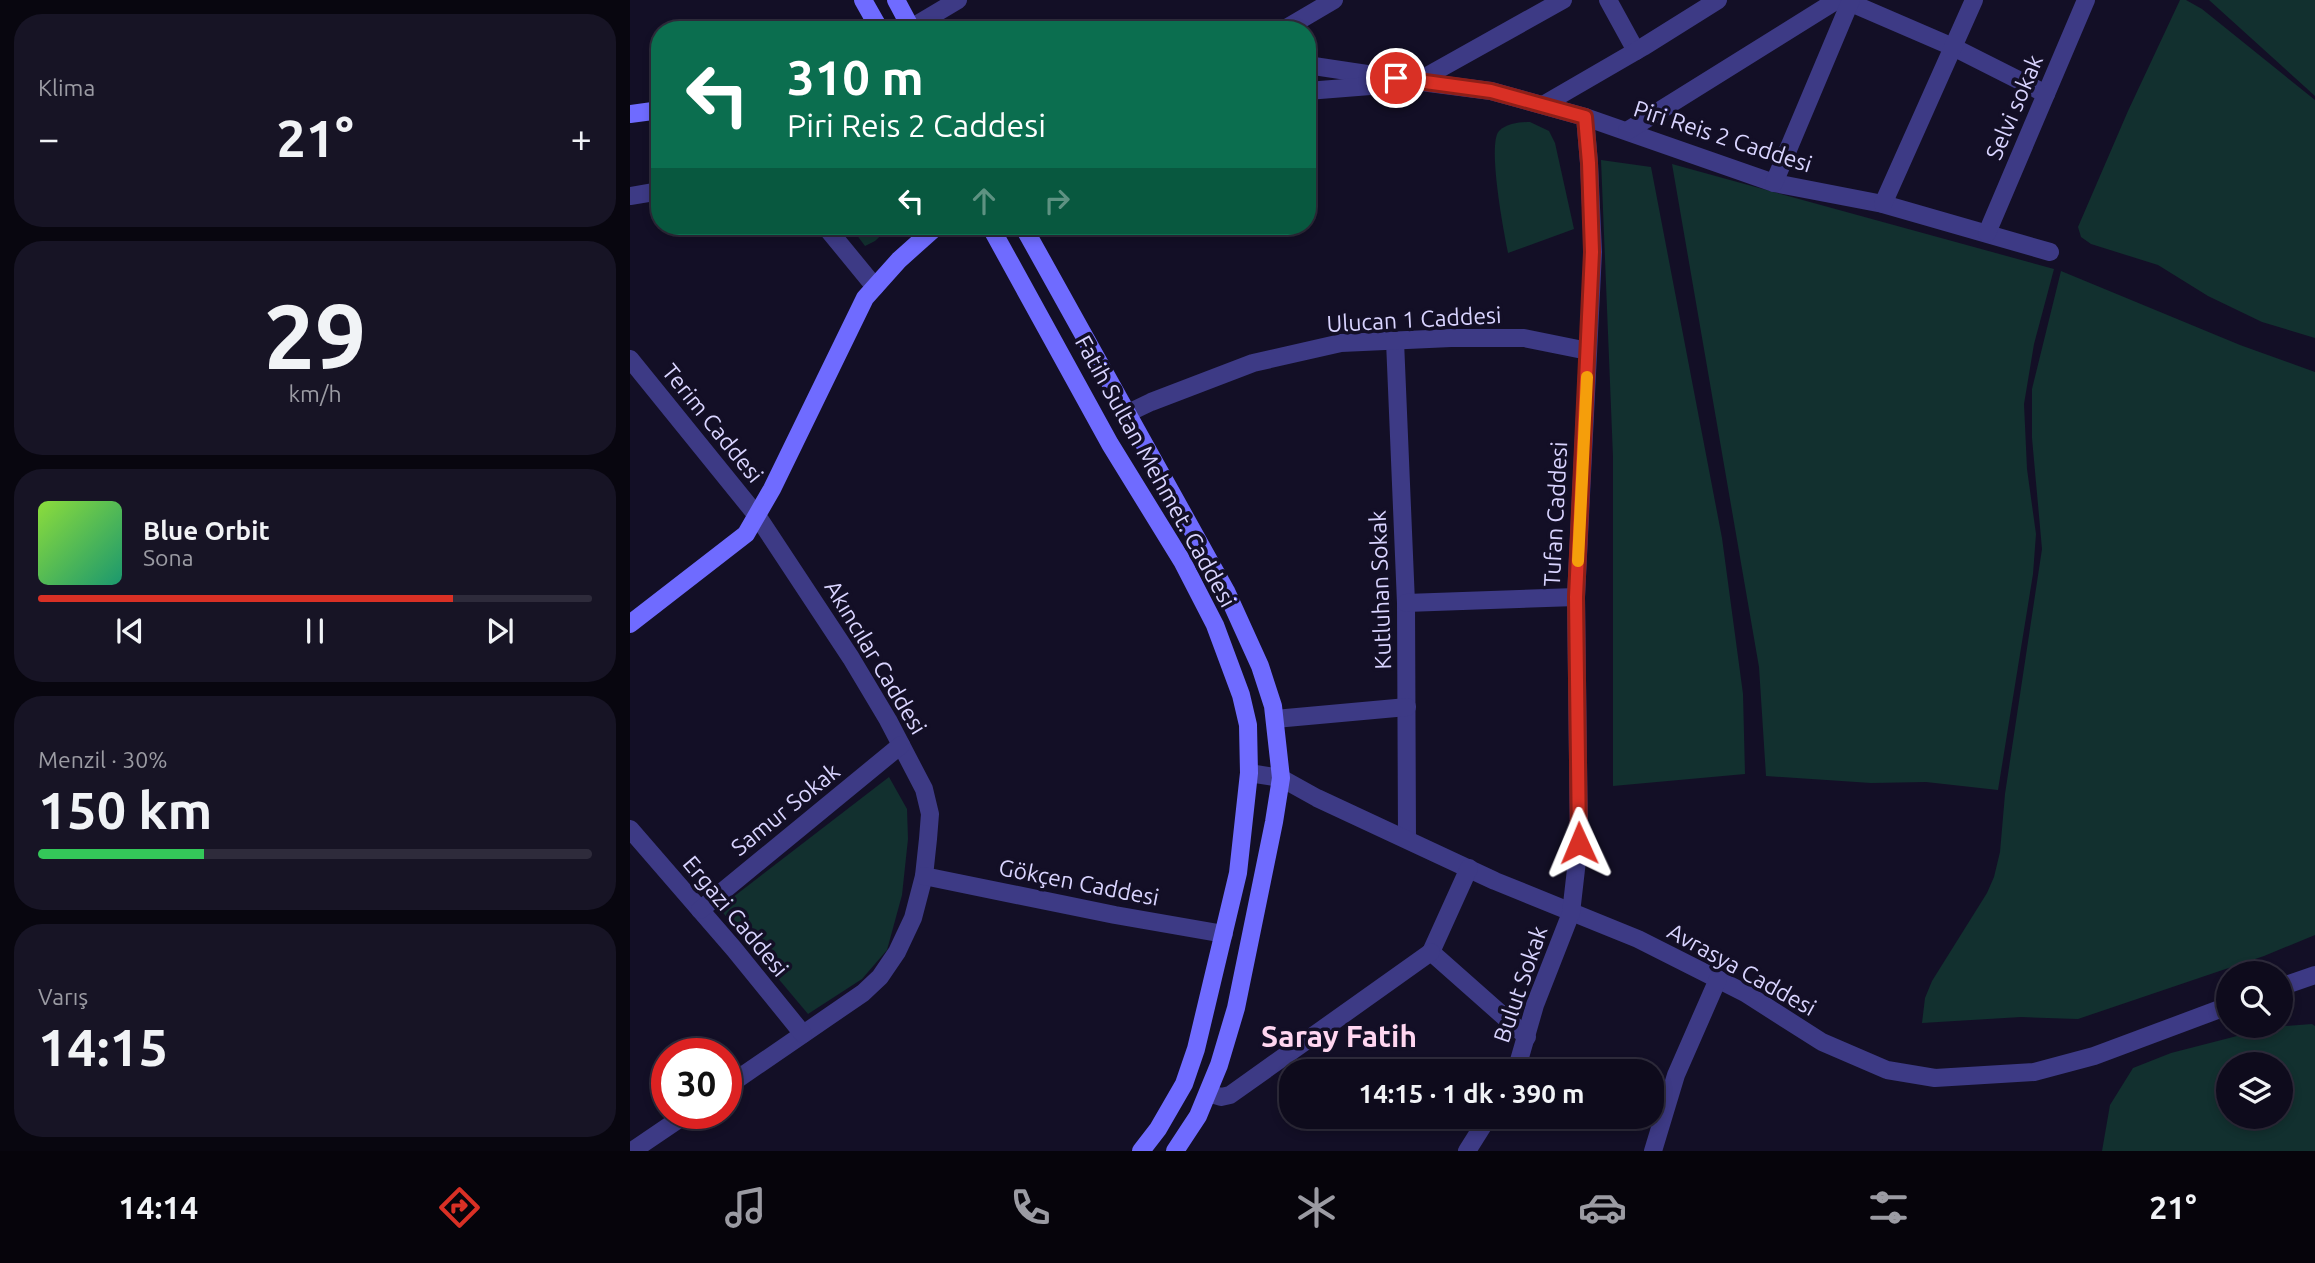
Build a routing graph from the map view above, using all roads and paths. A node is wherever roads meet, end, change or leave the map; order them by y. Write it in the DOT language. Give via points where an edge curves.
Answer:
graph roads {
  1 [pos="863,0"];
  2 [pos="896,0"];
  3 [pos="958,0"];
  4 [pos="1335,0"];
  5 [pos="1563,0"];
  6 [pos="1608,0"];
  7 [pos="1718,0"];
  8 [pos="1845,0"];
  9 [pos="1974,0"];
  10 [pos="2086,0"];
  11 [pos="875,21"];
  12 [pos="908,21"];
  13 [pos="925,21"];
  14 [pos="1299,21"];
  15 [pos="1953,47"];
  16 [pos="1636,51"];
  17 [pos="1316,66"];
  18 [pos="1421,82"];
  19 [pos="1316,90"];
  20 [pos="2046,94"];
  21 [pos="1543,105"];
  22 [pos="651,111"];
  23 [pos="630,114"];
  24 [pos="1585,117"];
  25 [pos="1627,131"];
  26 [pos="1774,183"];
  27 [pos="651,192"];
  28 [pos="630,196"];
  29 [pos="1883,204"];
  30 [pos="1987,233"];
  31 [pos="832,235"];
  32 [pos="927,235"];
  33 [pos="995,235"];
  34 [pos="1028,235"];
  35 [pos="2050,252"];
  36 [pos="875,287"];
  37 [pos="1395,341"];
  38 [pos="1588,351"];
  39 [pos="632,368"];
  40 [pos="1128,413"];
  41 [pos="758,517"];
  42 [pos="1576,597"];
  43 [pos="1406,603"];
  44 [pos="630,624"];
  45 [pos="1407,707"];
  46 [pos="1275,719"];
  47 [pos="901,745"];
  48 [pos="1249,773"];
  49 [pos="1281,778"];
  50 [pos="630,830"];
  51 [pos="1407,838"];
  52 [pos="1469,868"];
  53 [pos="924,876"];
  54 [pos="700,910"];
  55 [pos="1571,913"];
  56 [pos="1224,934"];
  57 [pos="1431,952"];
  58 [pos="2315,975"];
  59 [pos="1717,979"];
  60 [pos="2293,983"];
  61 [pos="2216,1010"];
  62 [pos="803,1034"];
  63 [pos="1527,1037"];
  64 [pos="1520,1059"];
  65 [pos="742,1076"];
  66 [pos="1208,1093"];
  67 [pos="664,1129"];
  68 [pos="1481,1129"];
  69 [pos="632,1151"];
  70 [pos="1141,1151"];
  71 [pos="1175,1151"];
  72 [pos="1467,1151"];
  73 [pos="1653,1151"];
  1 -- 11 [label="street"];
  2 -- 12 [label="street"];
  3 -- 13 [label="street"];
  4 -- 14 [label="street"];
  5 -- 18 [label="street"];
  6 -- 16 [label="street"];
  7 -- 16 [label="street"];
  8 -- 15 [label="street"];
  8 -- 25 [label="street"];
  8 -- 26 [label="street"];
  9 -- 15 [label="street"];
  10 -- 20 [label="street, Selvi sokak"];
  15 -- 20 [label="street"];
  15 -- 29 [label="street"];
  16 -- 21 [label="street"];
  17 -- 18 [label="street, Piri Reis 2 Caddesi"];
  18 -- 19 [label="street, Piri Reis 2 Caddesi"];
  18 -- 21 [label="street, Piri Reis 2 Caddesi" via="1491,91"];
  20 -- 30 [label="street, Selvi sokak"];
  21 -- 24 [label="street, Piri Reis 2 Caddesi"];
  22 -- 23 [label="street"];
  24 -- 25 [label="street, Piri Reis 2 Caddesi"];
  24 -- 38 [label="street, Tufan Caddesi" via="1592,252"];
  25 -- 26 [label="street, Piri Reis 2 Caddesi"];
  26 -- 29 [label="street, Piri Reis 2 Caddesi"];
  27 -- 28 [label="street"];
  29 -- 30 [label="street, Piri Reis 2 Caddesi"];
  30 -- 35 [label="street, Piri Reis 2 Caddesi"];
  31 -- 36 [label="street"];
  32 -- 36 [label="street"];
  33 -- 48 [label="street, Fatih Sultan Mehmet. Caddesi" via="1215,625 1244,705"];
  34 -- 40 [label="street, Fatih Sultan Mehmet. Caddesi"];
  36 -- 41 [label="street" via="865,298"];
  37 -- 38 [label="street, Ulucan 1 Caddesi" via="1524,338"];
  37 -- 40 [label="street, Ulucan 1 Caddesi" via="1341,343 1252,363"];
  37 -- 43 [label="street, Kutluhan Sokak"];
  38 -- 42 [label="street, Tufan Caddesi"];
  39 -- 41 [label="street, Terim Caddesi"];
  40 -- 46 [label="street, Fatih Sultan Mehmet. Caddesi" via="1226,592 1261,666"];
  41 -- 44 [label="street" via="746,534"];
  41 -- 47 [label="street, Akıncılar Caddesi" via="851,658"];
  42 -- 43 [label="street"];
  42 -- 55 [label="street, Tufan Caddesi" via="1579,843"];
  43 -- 45 [label="street, Kutluhan Sokak"];
  45 -- 46 [label="street"];
  45 -- 51 [label="street, Kutluhan Sokak"];
  46 -- 49 [label="street, Fatih Sultan Mehmet. Caddesi"];
  47 -- 53 [label="street, Akıncılar Caddesi" via="924,789 930,814"];
  47 -- 54 [label="street, Samur Sokak"];
  48 -- 49 [label="street, Avrasya Caddesi"];
  48 -- 56 [label="street, Fatih Sultan Mehmet. Caddesi" via="1238,873"];
  49 -- 51 [label="street, Avrasya Caddesi"];
  49 -- 66 [label="street, Fatih Sultan Mehmet. Caddesi" via="1236,1008"];
  50 -- 54 [label="street, Ergazi Caddesi"];
  51 -- 52 [label="street, Avrasya Caddesi"];
  52 -- 55 [label="street, Avrasya Caddesi"];
  52 -- 57 [label="street"];
  53 -- 56 [label="street, Gökçen Caddesi"];
  53 -- 62 [label="street, Akıncılar Caddesi" via="913,918 880,977"];
  54 -- 62 [label="street, Ergazi Caddesi"];
  55 -- 59 [label="street, Avrasya Caddesi" via="1638,939"];
  55 -- 63 [label="street, Bulut Sokak"];
  56 -- 70 [label="street, Fatih Sultan Mehmet. Caddesi" via="1184,1084"];
  57 -- 63 [label="street"];
  57 -- 66 [label="street" via="1230,1095"];
  58 -- 60 [label="street"];
  59 -- 61 [label="street, Avrasya Caddesi" via="1822,1042 1887,1070 1935,1079 2034,1072 2094,1056"];
  59 -- 73 [label="street" via="1676,1075"];
  62 -- 65 [label="street, Akıncılar Caddesi"];
  63 -- 64 [label="street, Bulut Sokak"];
  66 -- 71 [label="street, Fatih Sultan Mehmet. Caddesi"];
  67 -- 69 [label="street"];
  68 -- 72 [label="street"];
}
